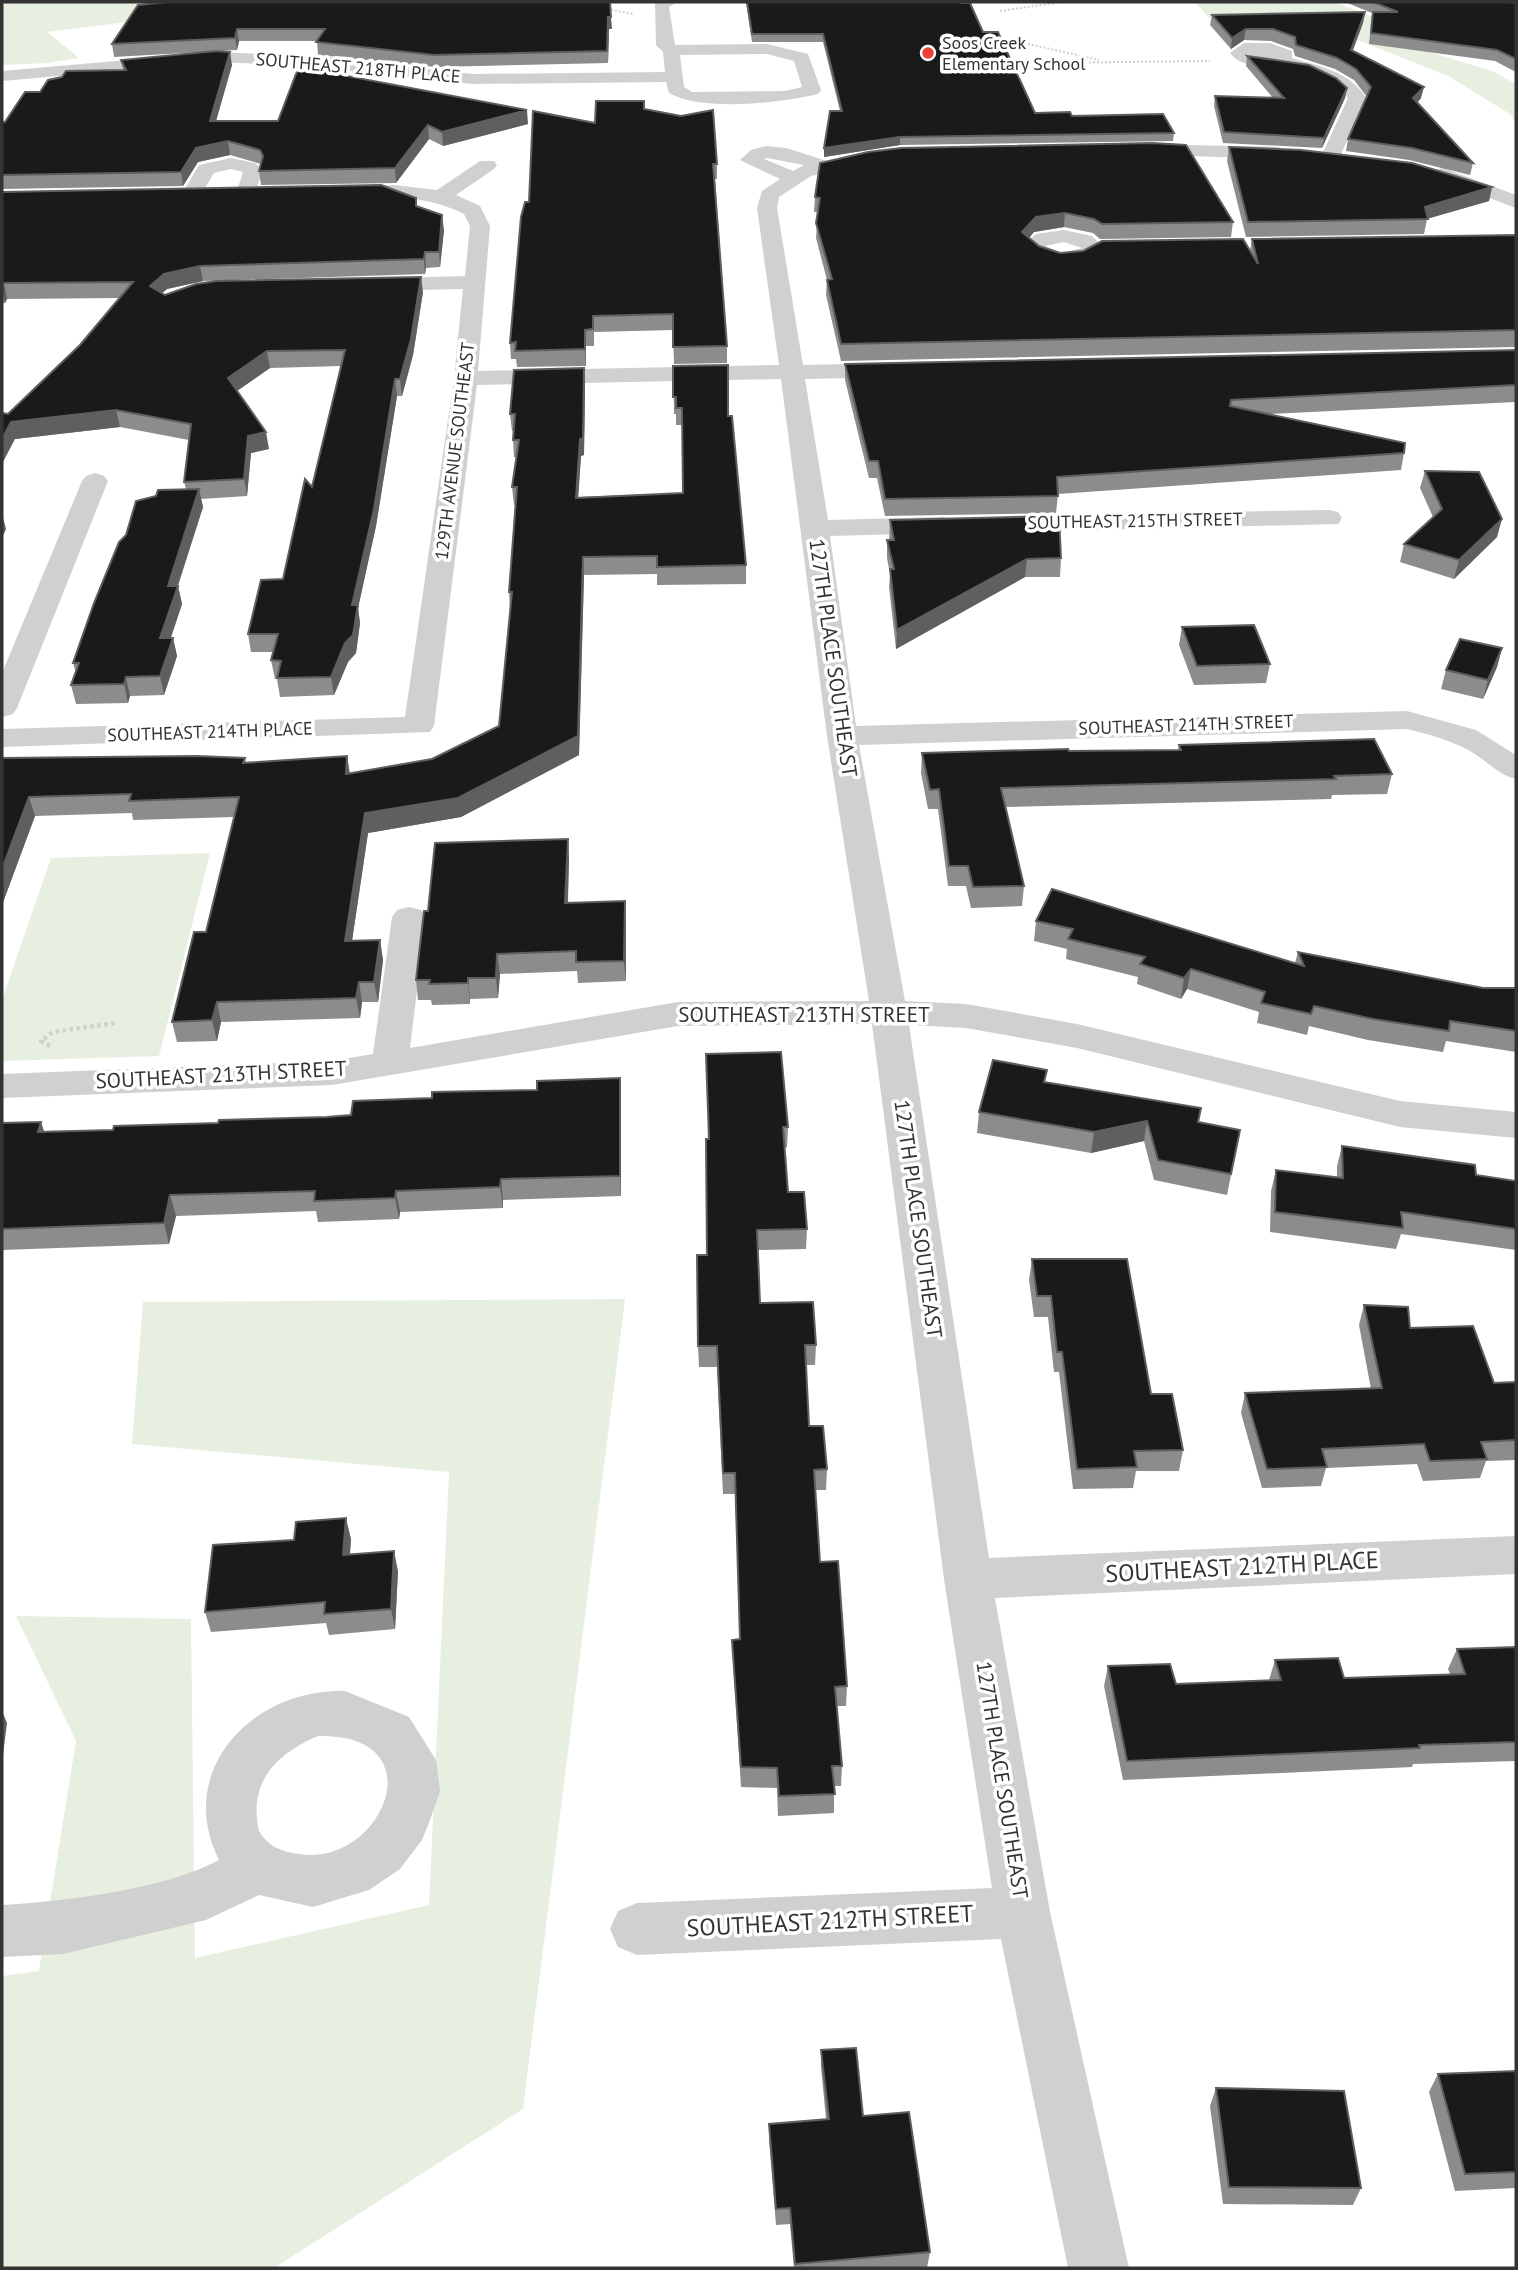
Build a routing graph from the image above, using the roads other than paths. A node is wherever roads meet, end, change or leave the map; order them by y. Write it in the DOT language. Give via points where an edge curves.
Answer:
graph roads {
  1 [pos="665,9"];
  2 [pos="671,50"];
  3 [pos="1253,60"];
  4 [pos="8,76"];
  5 [pos="673,77"];
  6 [pos="2,93"];
  7 [pos="1114,150"];
  8 [pos="886,156"];
  9 [pos="487,165"];
  10 [pos="1423,170"];
  11 [pos="327,192"];
  12 [pos="273,193"];
  13 [pos="192,194"];
  14 [pos="246,194"];
  15 [pos="165,195"];
  16 [pos="443,195"];
  17 [pos="1516,202"];
  18 [pos="1094,248"];
  19 [pos="1121,248"];
  20 [pos="475,282"];
  21 [pos="340,285"];
  22 [pos="916,369"];
  23 [pos="791,372"];
  24 [pos="466,378"];
  25 [pos="96,481"];
  26 [pos="1329,517"];
  27 [pos="816,528"];
  28 [pos="2,708"];
  29 [pos="419,726"];
  30 [pos="842,736"];
  31 [pos="2,738"];
  32 [pos="1516,770"];
  33 [pos="409,917"];
  34 [pos="889,1012"];
  35 [pos="390,1063"];
  36 [pos="2,1086"];
  37 [pos="1516,1125"];
  38 [pos="1516,1555"];
  39 [pos="968,1579"];
  40 [pos="257,1868"];
  41 [pos="1023,1912"];
  42 [pos="637,1929"];
  43 [pos="2,1931"];
  44 [pos="1099,2268"];
  1 -- 2 [label="street" via="664,45"];
  2 -- 5 [label="street"];
  2 -- 5 [label="street" via="777,50 802,58 812,90 785,96 689,97 675,89"];
  3 -- 7 [label="street" via="1279,60 1342,81 1355,92 1357,98 1324,157 1248,150"];
  4 -- 5 [label="street, SOUTHEAST 218TH PLACE" via="216,57 335,63 445,77"];
  4 -- 6 [label="street"];
  8 -- 23 [label="street, 127TH PLACE SOUTHEAST" via="807,172 769,195 767,208"];
  9 -- 16 [label="street"];
  10 -- 17 [label="street"];
  11 -- 16 [label="street"];
  12 -- 14 [label="street"];
  13 -- 14 [label="street"];
  13 -- 14 [label="street" via="206,169 244,164 253,170"];
  13 -- 15 [label="street"];
  16 -- 20 [label="street, 129TH AVENUE SOUTHEAST" via="473,210 480,226"];
  18 -- 19 [label="street"];
  20 -- 21 [label="street"];
  20 -- 24 [label="street, 129TH AVENUE SOUTHEAST"];
  22 -- 23 [label="street"];
  23 -- 24 [label="street"];
  23 -- 27 [label="street, 127TH PLACE SOUTHEAST"];
  24 -- 29 [label="street, 129TH AVENUE SOUTHEAST"];
  25 -- 28 [label="street"];
  26 -- 27 [label="street, SOUTHEAST 215TH STREET"];
  27 -- 30 [label="street, 127TH PLACE SOUTHEAST"];
  29 -- 31 [label="street, SOUTHEAST 214TH PLACE"];
  30 -- 32 [label="street, SOUTHEAST 214TH STREET" via="1407,720 1487,745"];
  30 -- 34 [label="street, 127TH PLACE SOUTHEAST"];
  33 -- 35 [label="street"];
  34 -- 35 [label="street, SOUTHEAST 213TH STREET" via="678,1014"];
  34 -- 37 [label="street, SOUTHEAST 213TH STREET" via="966,1016 1077,1036 1400,1114"];
  34 -- 39 [label="street, 127TH PLACE SOUTHEAST"];
  35 -- 36 [label="street, SOUTHEAST 213TH STREET" via="332,1073"];
  38 -- 39 [label="street, SOUTHEAST 212TH PLACE"];
  39 -- 41 [label="street, 127TH PLACE SOUTHEAST"];
  40 -- 43 [label="street" via="206,1895 63,1928"];
  41 -- 42 [label="street, SOUTHEAST 212TH STREET"];
  41 -- 44 [label="street, 127TH PLACE SOUTHEAST"];
}
